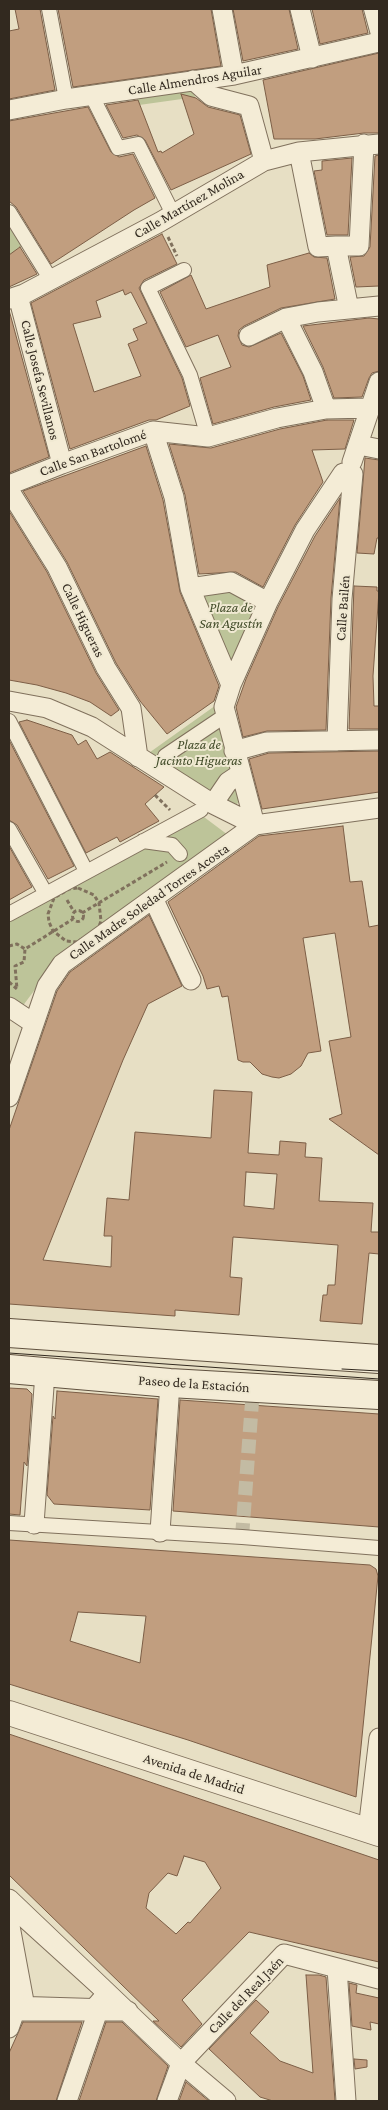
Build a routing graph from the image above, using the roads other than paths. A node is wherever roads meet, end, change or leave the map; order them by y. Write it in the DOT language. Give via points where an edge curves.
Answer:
graph roads {
  1 [pos="49,9"];
  2 [pos="222,9"];
  3 [pos="300,9"];
  4 [pos="371,9"];
  5 [pos="379,40"];
  6 [pos="312,58"];
  7 [pos="234,75"];
  8 [pos="193,80"];
  9 [pos="92,96"];
  10 [pos="66,99"];
  11 [pos="9,110"];
  12 [pos="372,144"];
  13 [pos="298,152"];
  14 [pos="264,162"];
  15 [pos="9,212"];
  16 [pos="167,218"];
  17 [pos="336,246"];
  18 [pos="184,270"];
  19 [pos="51,280"];
  20 [pos="14,297"];
  21 [pos="379,306"];
  22 [pos="349,309"];
  23 [pos="286,318"];
  24 [pos="249,336"];
  25 [pos="379,382"];
  26 [pos="326,408"];
  27 [pos="370,408"];
  28 [pos="153,431"];
  29 [pos="208,437"];
  30 [pos="379,449"];
  31 [pos="62,464"];
  32 [pos="352,464"];
  33 [pos="9,486"];
  34 [pos="9,490"];
  35 [pos="190,588"];
  36 [pos="268,602"];
  37 [pos="231,685"];
  38 [pos="9,701"];
  39 [pos="226,715"];
  40 [pos="9,721"];
  41 [pos="379,740"];
  42 [pos="337,742"];
  43 [pos="234,751"];
  44 [pos="165,756"];
  45 [pos="138,757"];
  46 [pos="240,774"];
  47 [pos="207,807"];
  48 [pos="379,808"];
  49 [pos="254,825"];
  50 [pos="9,828"];
  51 [pos="143,841"];
  52 [pos="180,854"];
  53 [pos="86,871"];
  54 [pos="46,894"];
  55 [pos="154,900"];
  56 [pos="9,914"];
  57 [pos="191,980"];
  58 [pos="9,1007"];
  59 [pos="33,1023"];
  60 [pos="9,1097"];
  61 [pos="9,1334"];
  62 [pos="379,1359"];
  63 [pos="9,1368"];
  64 [pos="45,1373"];
  65 [pos="170,1383"];
  66 [pos="379,1395"];
  67 [pos="9,1523"];
  68 [pos="34,1524"];
  69 [pos="160,1532"];
  70 [pos="379,1548"];
  71 [pos="9,1713"];
  72 [pos="379,1738"];
  73 [pos="374,1832"];
  74 [pos="9,1899"];
  75 [pos="9,1947"];
  76 [pos="337,1968"];
  77 [pos="379,1979"];
  78 [pos="101,2002"];
  79 [pos="128,2011"];
  80 [pos="11,2017"];
  81 [pos="181,2063"];
  82 [pos="67,2101"];
  83 [pos="167,2101"];
  84 [pos="226,2101"];
  85 [pos="346,2101"];
  1 -- 10 [label="street"];
  2 -- 7 [label="street"];
  3 -- 6 [label="street"];
  4 -- 5 [label="street"];
  5 -- 6 [label="street, Calle Almendros Aguilar"];
  6 -- 7 [label="street, Calle Almendros Aguilar"];
  7 -- 8 [label="street, Calle Almendros Aguilar"];
  8 -- 9 [label="street, Calle Almendros Aguilar"];
  8 -- 14 [label="street" via="212,96 249,106"];
  9 -- 10 [label="street, Calle Almendros Aguilar"];
  9 -- 16 [label="street" via="118,148 138,144"];
  10 -- 11 [label="street, Calle Almendros Aguilar"];
  12 -- 13 [label="street, Calle Martínez Molina"];
  12 -- 17 [label="street" via="359,246"];
  13 -- 14 [label="street, Calle Martínez Molina"];
  13 -- 17 [label="street" via="318,247"];
  14 -- 16 [label="street, Calle Martínez Molina"];
  15 -- 19 [label="street"];
  16 -- 19 [label="street, Calle Martínez Molina"];
  17 -- 22 [label="street"];
  18 -- 29 [label="street" via="148,288 190,375"];
  19 -- 20 [label="street, Calle Martínez Molina"];
  20 -- 31 [label="street, Calle Josefa Sevillanos"];
  21 -- 22 [label="street"];
  22 -- 23 [label="street"];
  23 -- 24 [label="street"];
  23 -- 26 [label="street" via="313,372"];
  25 -- 27 [label="street"];
  26 -- 27 [label="street, Calle San Bartolomé"];
  26 -- 29 [label="street, Calle San Bartolomé"];
  27 -- 32 [label="street"];
  28 -- 29 [label="street, Calle San Bartolomé"];
  28 -- 31 [label="street, Calle San Bartolomé"];
  28 -- 35 [label="street" via="174,497"];
  30 -- 32 [label="street"];
  31 -- 33 [label="street, Calle San Bartolomé"];
  32 -- 36 [label="street" via="305,530"];
  32 -- 42 [label="street, Calle Bailén" via="342,599"];
  34 -- 45 [label="street, Calle Higueras" via="57,567 106,668 131,708"];
  35 -- 36 [label="street" via="232,582"];
  35 -- 37 [label="street"];
  36 -- 37 [label="street"];
  37 -- 39 [label="street" via="224,707"];
  38 -- 45 [label="street" via="47,708 92,727"];
  39 -- 43 [label="street"];
  39 -- 44 [label="street"];
  40 -- 53 [label="street"];
  41 -- 42 [label="street"];
  42 -- 43 [label="street" via="267,742"];
  43 -- 46 [label="street"];
  45 -- 47 [label="street"];
  46 -- 47 [label="street" via="228,782"];
  46 -- 49 [label="street"];
  47 -- 49 [label="street"];
  47 -- 51 [label="street"];
  48 -- 49 [label="street"];
  49 -- 55 [label="street, Calle Madre Soledad Torres Acosta"];
  50 -- 54 [label="street"];
  51 -- 52 [label="street" via="172,845"];
  51 -- 53 [label="street"];
  53 -- 54 [label="street"];
  54 -- 56 [label="street"];
  55 -- 57 [label="street"];
  55 -- 59 [label="street, Calle Madre Soledad Torres Acosta" via="62,964 47,986"];
  58 -- 59 [label="street"];
  59 -- 60 [label="street, Calle Madre Soledad Torres Acosta"];
  61 -- 62 [label="main road"];
  63 -- 64 [label="main road, Paseo de la Estación"];
  64 -- 65 [label="main road, Paseo de la Estación"];
  64 -- 68 [label="street"];
  65 -- 66 [label="main road, Paseo de la Estación"];
  65 -- 69 [label="street"];
  67 -- 68 [label="street"];
  68 -- 69 [label="street"];
  69 -- 70 [label="street"];
  71 -- 73 [label="street, Avenida de Madrid"];
  72 -- 73 [label="street"];
  74 -- 79 [label="street"];
  75 -- 80 [label="street"];
  76 -- 77 [label="street, Calle del Real Jaén"];
  76 -- 81 [label="street, Calle del Real Jaén" via="284,1954"];
  76 -- 85 [label="street"];
  78 -- 78 [label="street" via="93,2006 27,2004 9,1907"];
  78 -- 79 [label="street"];
  78 -- 80 [label="street"];
  78 -- 82 [label="street"];
  79 -- 81 [label="street"];
  81 -- 83 [label="street"];
  81 -- 84 [label="street"];
}
